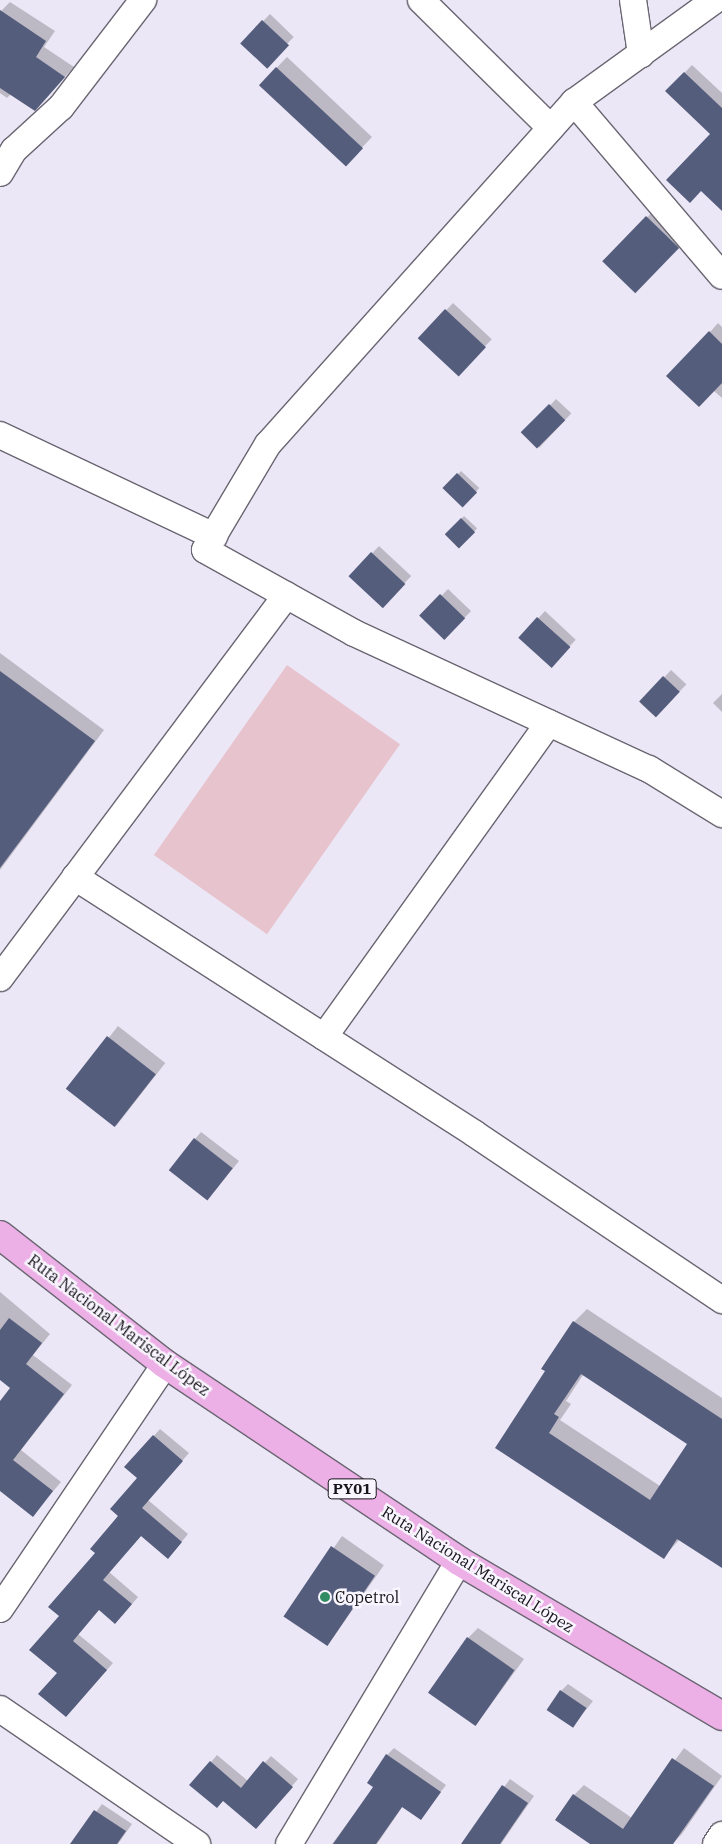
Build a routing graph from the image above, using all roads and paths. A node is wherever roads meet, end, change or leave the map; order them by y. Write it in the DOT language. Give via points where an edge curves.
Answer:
graph roads {
  1 [pos="143,0"];
  2 [pos="421,0"];
  3 [pos="633,0"];
  4 [pos="716,0"];
  5 [pos="641,54"];
  6 [pos="574,102"];
  7 [pos="551,128"];
  8 [pos="7,145"];
  9 [pos="0,173"];
  10 [pos="722,276"];
  11 [pos="0,435"];
  12 [pos="214,536"];
  13 [pos="286,595"];
  14 [pos="549,723"];
  15 [pos="722,814"];
  16 [pos="75,877"];
  17 [pos="0,978"];
  18 [pos="324,1037"];
  19 [pos="0,1235"];
  20 [pos="722,1300"];
  21 [pos="165,1364"];
  22 [pos="459,1561"];
  23 [pos="0,1609"];
  24 [pos="0,1710"];
  25 [pos="722,1716"];
  26 [pos="722,1835"];
  27 [pos="197,1844"];
  28 [pos="289,1844"];
  29 [pos="716,1844"];
  1 -- 8 [label="street" via="61,107"];
  2 -- 7 [label="street"];
  3 -- 5 [label="street"];
  4 -- 5 [label="street"];
  5 -- 6 [label="street"];
  6 -- 7 [label="street"];
  6 -- 10 [label="street"];
  7 -- 12 [label="street" via="268,444"];
  8 -- 9 [label="street"];
  11 -- 12 [label="street"];
  12 -- 13 [label="street" via="206,550"];
  13 -- 14 [label="street" via="354,633"];
  13 -- 16 [label="street"];
  14 -- 15 [label="street" via="649,769"];
  14 -- 18 [label="street"];
  16 -- 17 [label="street"];
  16 -- 18 [label="street"];
  18 -- 20 [label="street"];
  19 -- 21 [label="highway, Ruta Nacional Mariscal López / PY01"];
  21 -- 22 [label="highway, Ruta Nacional Mariscal López / PY01"];
  21 -- 23 [label="street"];
  22 -- 25 [label="highway, Ruta Nacional Mariscal López / PY01"];
  22 -- 28 [label="street"];
  24 -- 27 [label="street"];
  26 -- 29 [label="street"];
}
